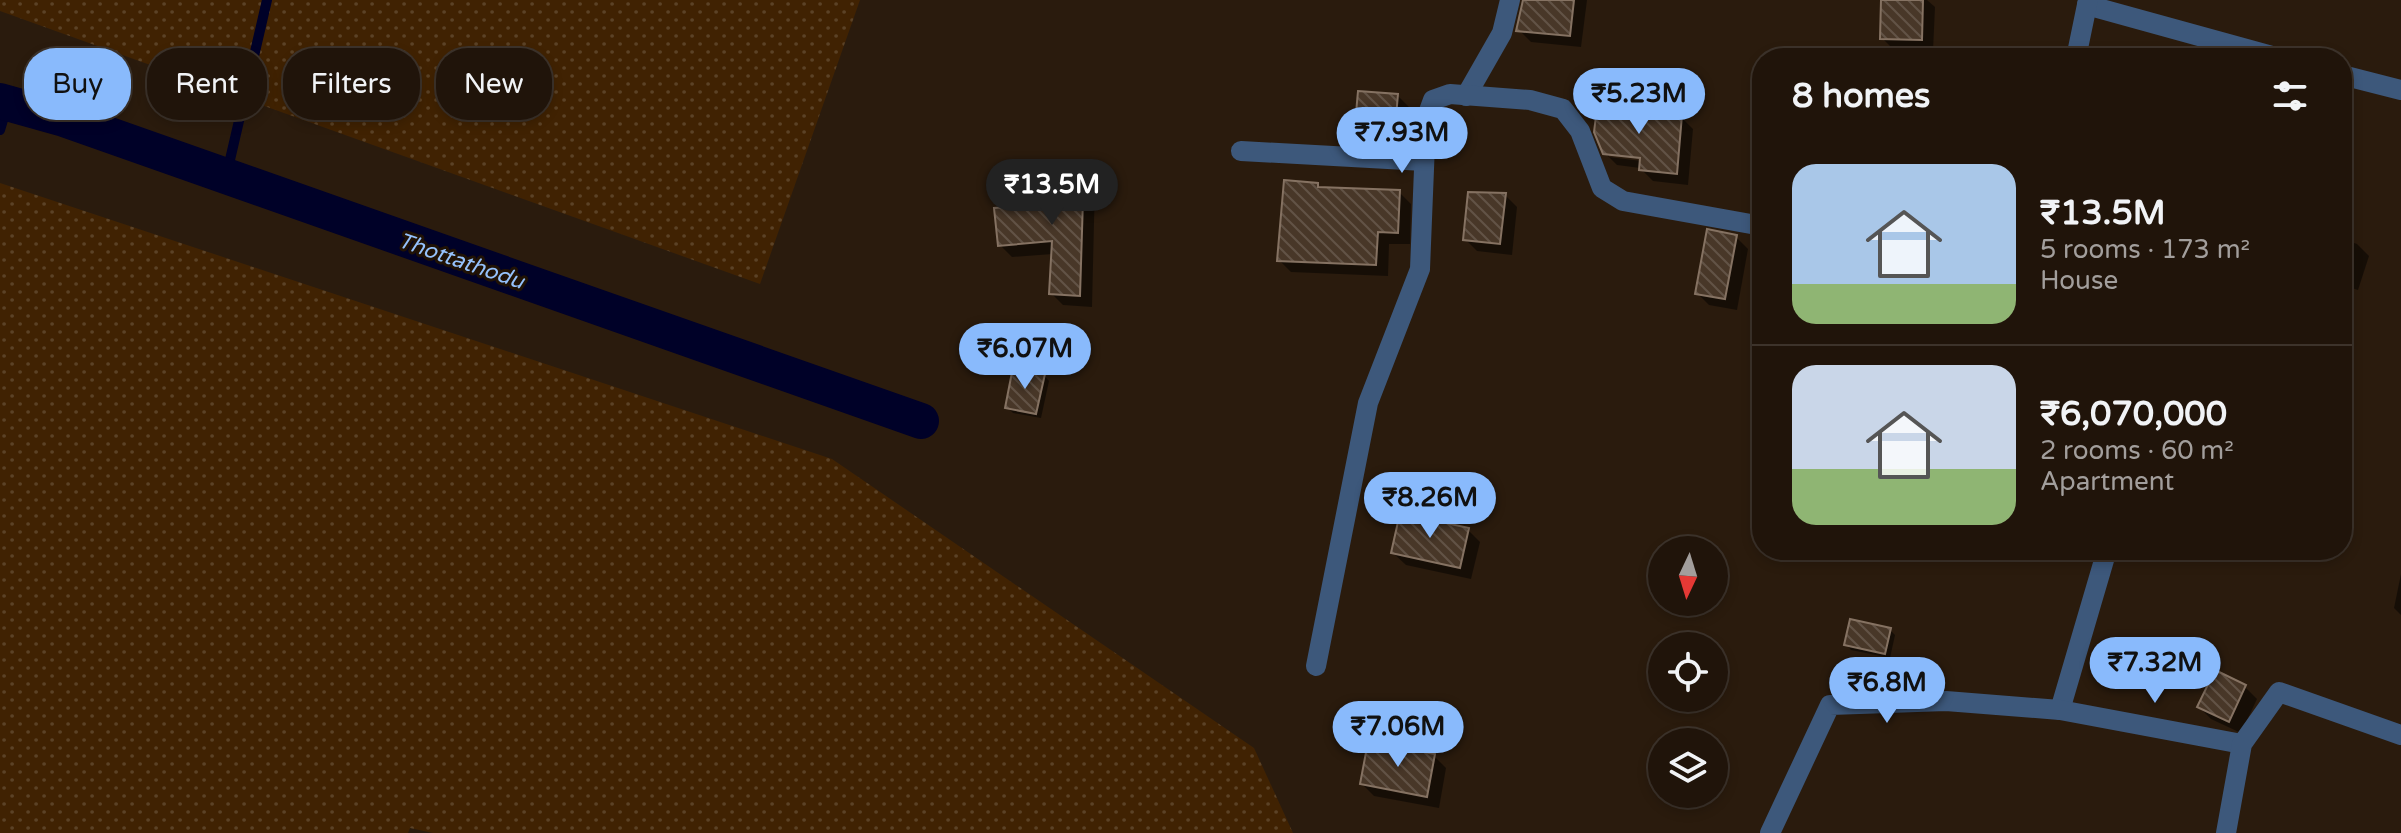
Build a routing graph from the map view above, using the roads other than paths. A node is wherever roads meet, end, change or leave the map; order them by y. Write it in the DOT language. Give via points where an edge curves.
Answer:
graph roads {
  1 [pos="1510,0"];
  2 [pos="2087,2"];
  3 [pos="2078,48"];
  4 [pos="2245,48"];
  5 [pos="2352,78"];
  6 [pos="2401,90"];
  7 [pos="1466,96"];
  8 [pos="1241,151"];
  9 [pos="1424,161"];
  10 [pos="1752,224"];
  11 [pos="2104,560"];
  12 [pos="1316,666"];
  13 [pos="2060,710"];
  14 [pos="2401,735"];
  15 [pos="2242,744"];
  16 [pos="1770,833"];
  17 [pos="2226,833"];
  1 -- 7 [label="street" via="1502,33"];
  2 -- 3 [label="street"];
  2 -- 4 [label="street"];
  5 -- 6 [label="street"];
  7 -- 9 [label="street" via="1433,100 1426,119"];
  7 -- 10 [label="street" via="1530,100 1563,109 1580,131 1602,188 1623,201"];
  8 -- 9 [label="street"];
  9 -- 12 [label="street" via="1420,269 1368,403"];
  11 -- 13 [label="street"];
  13 -- 15 [label="street"];
  13 -- 16 [label="street" via="1946,701 1830,705"];
  14 -- 15 [label="street" via="2279,692"];
  15 -- 17 [label="street"];
}
